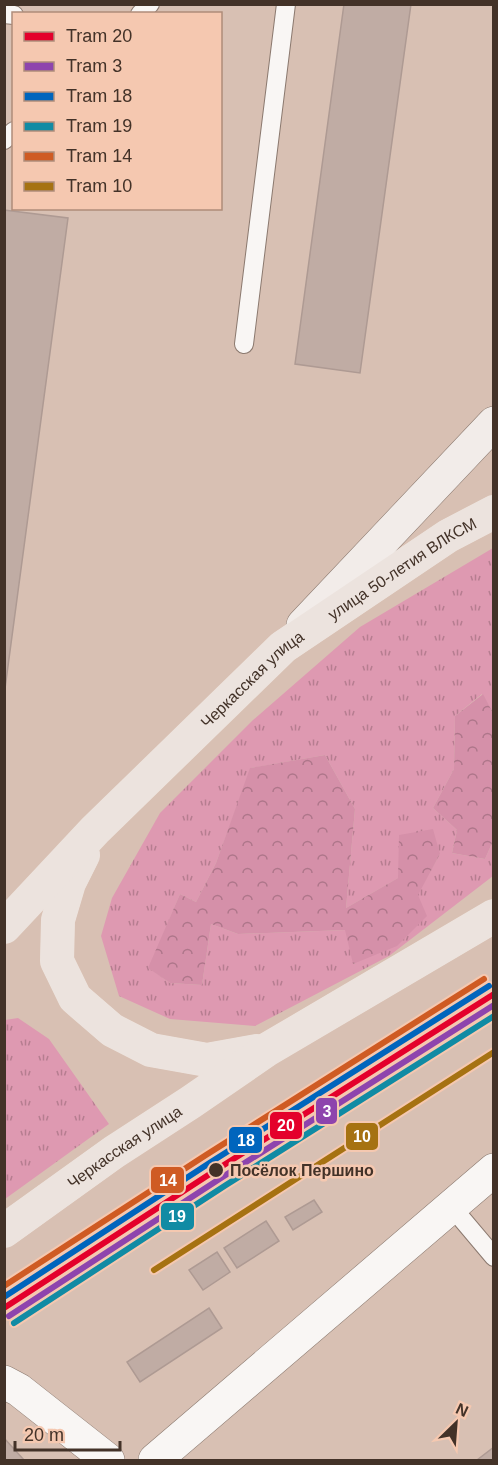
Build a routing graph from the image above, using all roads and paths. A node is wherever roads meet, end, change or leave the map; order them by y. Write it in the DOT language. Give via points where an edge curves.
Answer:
graph roads {
  1 [pos="286,4"];
  2 [pos="244,344"];
  3 [pos="494,423"];
  4 [pos="494,512"];
  5 [pos="283,647"];
  6 [pos="94,830"];
  7 [pos="494,916"];
  8 [pos="4,927"];
  9 [pos="268,1049"];
  10 [pos="494,1170"];
  11 [pos="451,1206"];
  12 [pos="4,1231"];
  13 [pos="494,1257"];
  14 [pos="4,1382"];
  15 [pos="108,1461"];
  16 [pos="154,1461"];
  1 -- 2 [label="lane"];
  3 -- 5 [label="main road, Черкасская улица"];
  4 -- 5 [label="main road, улица 50-летия ВЛКСМ" via="448,536"];
  5 -- 6 [label="main road, Черкасская улица"];
  6 -- 8 [label="main road, Черкасская улица"];
  6 -- 9 [label="main road" via="69,883 58,920 57,961 75,998 112,1030 150,1050 207,1060"];
  7 -- 9 [label="main road, Черкасская улица"];
  9 -- 12 [label="main road, Черкасская улица"];
  10 -- 11 [label="street"];
  11 -- 13 [label="lane"];
  11 -- 16 [label="street"];
  14 -- 15 [label="street"];
}
